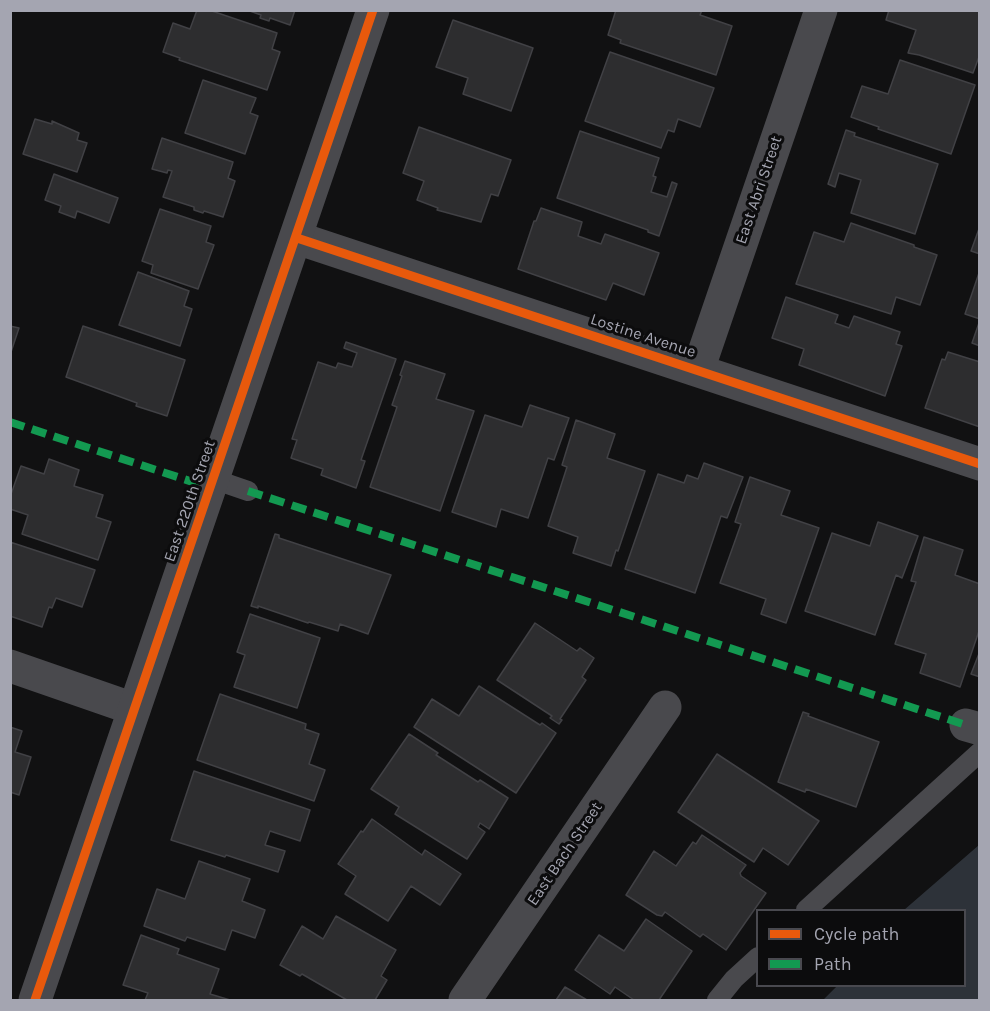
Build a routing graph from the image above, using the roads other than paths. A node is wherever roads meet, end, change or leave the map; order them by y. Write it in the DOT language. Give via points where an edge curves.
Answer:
graph roads {
  1 [pos="373,10"];
  2 [pos="821,10"];
  3 [pos="297,238"];
  4 [pos="698,370"];
  5 [pos="980,464"];
  6 [pos="213,479"];
  7 [pos="248,491"];
  8 [pos="10,666"];
  9 [pos="665,707"];
  10 [pos="134,708"];
  11 [pos="975,735"];
  12 [pos="807,909"];
  13 [pos="756,959"];
  14 [pos="35,1000"];
  15 [pos="465,1000"];
  16 [pos="717,1000"];
  1 -- 3 [label="street, East 220th Street"];
  2 -- 4 [label="street, East Abri Street"];
  3 -- 4 [label="street, Lostine Avenue"];
  3 -- 6 [label="street, East 220th Street"];
  4 -- 5 [label="street, Lostine Avenue"];
  6 -- 7 [label="lane"];
  6 -- 10 [label="street, East 220th Street"];
  8 -- 10 [label="street"];
  9 -- 15 [label="street, East Bach Street"];
  10 -- 14 [label="street, East 220th Street"];
  11 -- 12 [label="lane"];
  13 -- 16 [label="lane"];
}
